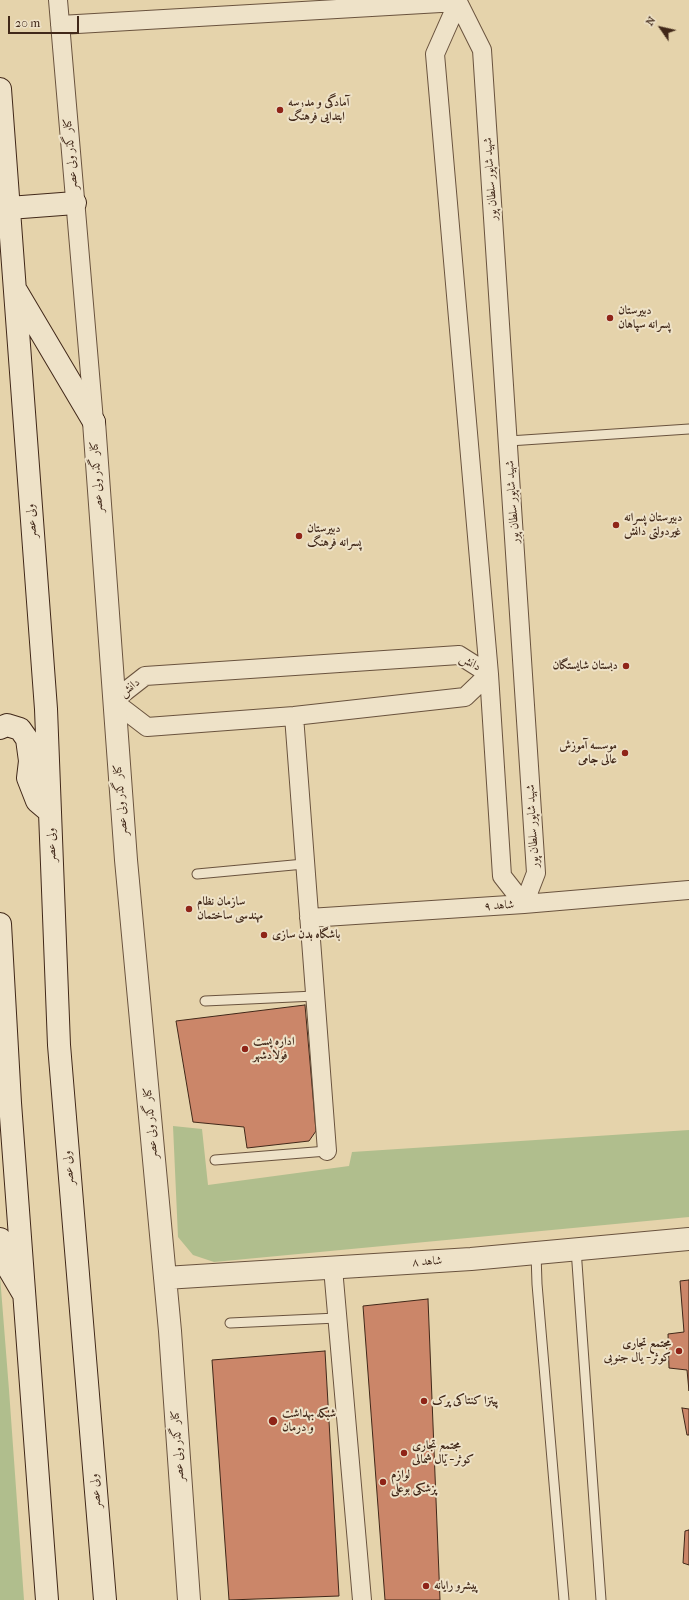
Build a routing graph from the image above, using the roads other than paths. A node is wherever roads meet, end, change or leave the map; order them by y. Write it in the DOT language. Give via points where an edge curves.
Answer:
graph roads {
  1 [pos="58,0"];
  2 [pos="458,2"];
  3 [pos="60,25"];
  4 [pos="0,89"];
  5 [pos="75,203"];
  6 [pos="8,208"];
  7 [pos="14,287"];
  8 [pos="94,422"];
  9 [pos="689,430"];
  10 [pos="508,440"];
  11 [pos="489,674"];
  12 [pos="113,701"];
  13 [pos="294,716"];
  14 [pos="0,728"];
  15 [pos="50,812"];
  16 [pos="304,864"];
  17 [pos="197,874"];
  18 [pos="689,890"];
  19 [pos="524,904"];
  20 [pos="308,918"];
  21 [pos="0,924"];
  22 [pos="1,951"];
  23 [pos="314,996"];
  24 [pos="205,1001"];
  25 [pos="5,1103"];
  26 [pos="327,1151"];
  27 [pos="215,1160"];
  28 [pos="0,1239"];
  29 [pos="689,1239"];
  30 [pos="576,1249"];
  31 [pos="536,1253"];
  32 [pos="333,1268"];
  33 [pos="165,1278"];
  34 [pos="25,1297"];
  35 [pos="337,1318"];
  36 [pos="230,1323"];
  37 [pos="47,1600"];
  38 [pos="104,1600"];
  39 [pos="189,1600"];
  40 [pos="362,1600"];
  41 [pos="564,1600"];
  42 [pos="601,1600"];
  1 -- 3 [label="street, کنار گذر ولی عصر"];
  2 -- 3 [label="street"];
  2 -- 10 [label="street, شهید شاپور سلطان پور" via="482,50"];
  2 -- 11 [label="street" via="435,54"];
  3 -- 5 [label="street, کنار گذر ولی عصر"];
  4 -- 6 [label="main road, ولی عصر"];
  5 -- 6 [label="main road"];
  5 -- 8 [label="street, کنار گذر ولی عصر"];
  6 -- 7 [label="main road, ولی عصر"];
  7 -- 8 [label="main road"];
  7 -- 15 [label="main road, ولی عصر" via="46,709"];
  8 -- 12 [label="main road, کنار گذر ولی عصر"];
  9 -- 10 [label="lane"];
  10 -- 19 [label="street, شهید شاپور سلطان پور" via="536,873"];
  11 -- 12 [label="street, دانش" via="459,655 153,675 145,676"];
  11 -- 13 [label="street, دانش" via="465,697"];
  11 -- 19 [label="street" via="502,876"];
  12 -- 13 [label="street, دانش" via="147,727"];
  12 -- 33 [label="main road, کنار گذر ولی عصر"];
  13 -- 16 [label="street"];
  14 -- 15 [label="main road" via="7,725 20,729 27,739 30,761 28,778 37,801"];
  15 -- 38 [label="main road, ولی عصر" via="59,1045"];
  16 -- 17 [label="lane"];
  16 -- 20 [label="street"];
  18 -- 19 [label="street, شاهد ۹"];
  19 -- 20 [label="street, شاهد ۹"];
  20 -- 23 [label="street"];
  21 -- 22 [label="main road"];
  22 -- 25 [label="main road"];
  23 -- 24 [label="lane"];
  23 -- 26 [label="street"];
  25 -- 34 [label="main road"];
  26 -- 27 [label="lane"];
  28 -- 34 [label="main road" via="6,1264"];
  29 -- 30 [label="main road, شاهد ۸"];
  30 -- 31 [label="main road, شاهد ۸"];
  30 -- 42 [label="lane"];
  31 -- 32 [label="main road, شاهد ۸"];
  31 -- 41 [label="lane"];
  32 -- 33 [label="main road, شاهد ۸"];
  32 -- 35 [label="street"];
  33 -- 39 [label="main road, کنار گذر ولی عصر"];
  34 -- 37 [label="main road"];
  35 -- 36 [label="lane"];
  35 -- 40 [label="street"];
}
